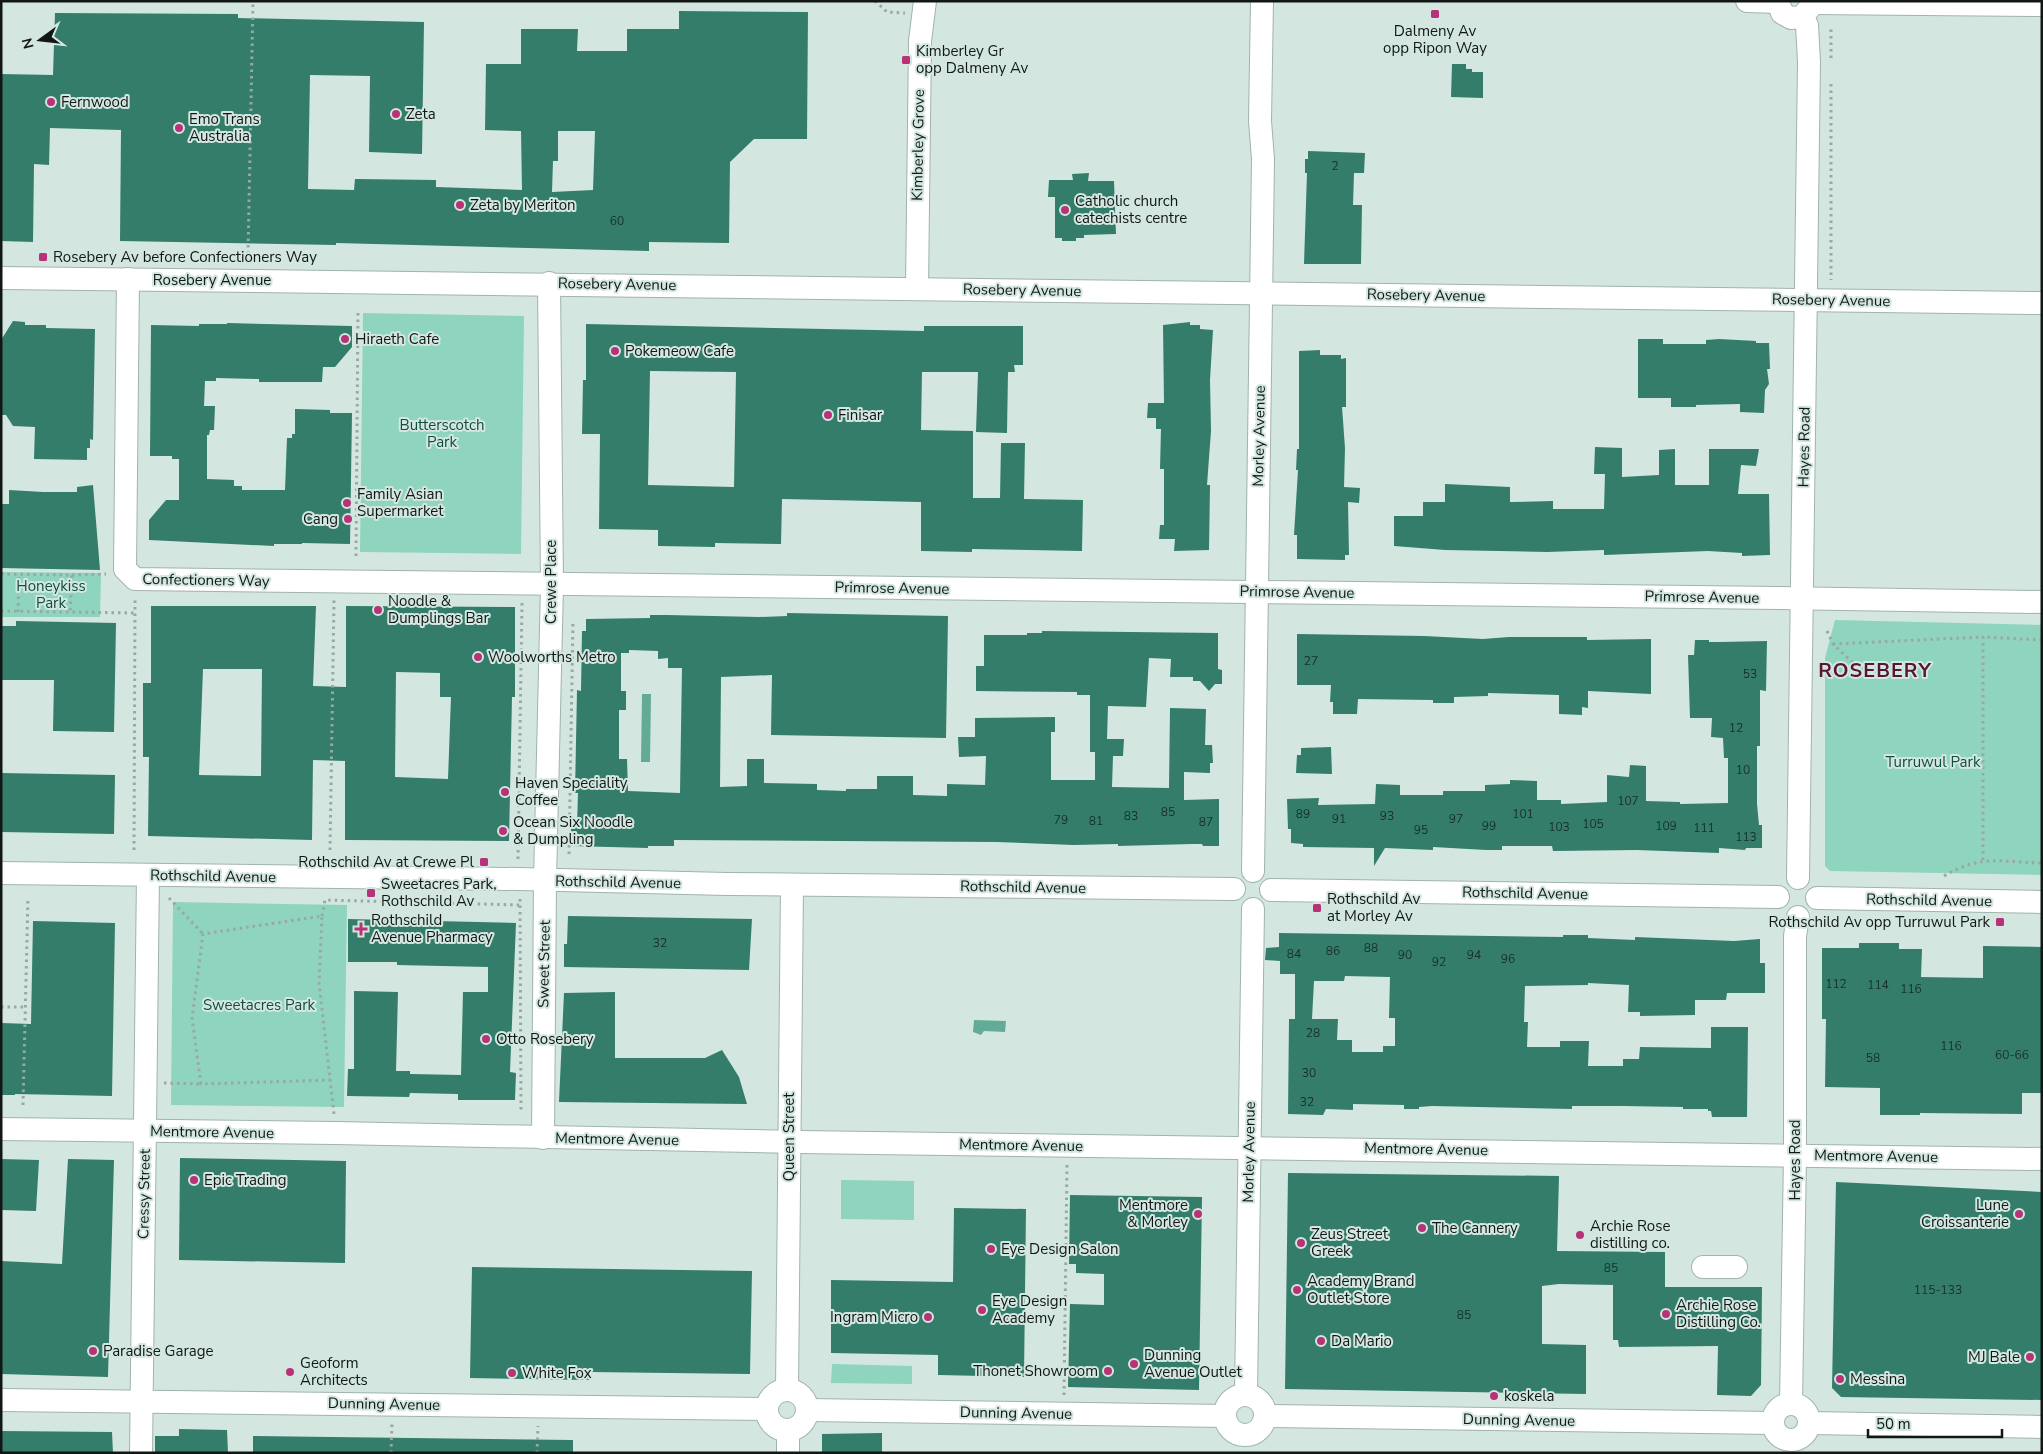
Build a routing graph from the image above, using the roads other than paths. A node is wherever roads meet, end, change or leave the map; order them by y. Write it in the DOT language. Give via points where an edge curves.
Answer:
graph roads {
  1 [pos="1262,1"];
  2 [pos="1747,1"];
  3 [pos="1778,2"];
  4 [pos="2035,4"];
  5 [pos="917,7"];
  6 [pos="1808,7"];
  7 [pos="1,278"];
  8 [pos="128,279"];
  9 [pos="549,284"];
  10 [pos="917,289"];
  11 [pos="1261,293"];
  12 [pos="1806,300"];
  13 [pos="2042,303"];
  14 [pos="552,585"];
  15 [pos="1256,592"];
  16 [pos="1802,598"];
  17 [pos="2042,602"];
  18 [pos="1253,871"];
  19 [pos="1,873"];
  20 [pos="148,875"];
  21 [pos="1798,878"];
  22 [pos="545,880"];
  23 [pos="792,885"];
  24 [pos="1234,888"];
  25 [pos="1271,890"];
  26 [pos="1778,897"];
  27 [pos="1817,898"];
  28 [pos="2042,902"];
  29 [pos="1253,909"];
  30 [pos="1798,917"];
  31 [pos="1,1129"];
  32 [pos="145,1131"];
  33 [pos="543,1138"];
  34 [pos="789,1142"];
  35 [pos="1249,1147"];
  36 [pos="1795,1155"];
  37 [pos="2042,1158"];
  38 [pos="1703,1267"];
  39 [pos="1736,1267"];
  40 [pos="787,1390"];
  41 [pos="1246,1394"];
  42 [pos="1,1400"];
  43 [pos="142,1401"];
  44 [pos="1791,1404"];
  45 [pos="767,1409"];
  46 [pos="807,1410"];
  47 [pos="1225,1416"];
  48 [pos="1266,1416"];
  49 [pos="1773,1423"];
  50 [pos="1809,1423"];
  51 [pos="2042,1426"];
  52 [pos="788,1430"];
  53 [pos="1244,1444"];
  54 [pos="1790,1447"];
  55 [pos="141,1453"];
  56 [pos="788,1453"];
  1 -- 11 [label="street, Morley Avenue"];
  2 -- 3 [label="street"];
  3 -- 6 [label="street" via="1782,13 1791,18"];
  4 -- 6 [label="street"];
  5 -- 10 [label="street, Kimberley Grove" via="920,41"];
  6 -- 12 [label="street, Hayes Road"];
  7 -- 8 [label="street, Rosebery Avenue"];
  8 -- 9 [label="street, Rosebery Avenue"];
  8 -- 14 [label="street, Confectioners Way" via="125,569 135,579"];
  9 -- 10 [label="street, Rosebery Avenue"];
  9 -- 14 [label="street, Crewe Place"];
  10 -- 11 [label="street, Rosebery Avenue"];
  11 -- 12 [label="street, Rosebery Avenue"];
  11 -- 15 [label="street, Morley Avenue"];
  12 -- 13 [label="street, Rosebery Avenue"];
  12 -- 16 [label="street, Hayes Road"];
  14 -- 15 [label="street, Primrose Avenue"];
  14 -- 22 [label="street, Crewe Place"];
  15 -- 16 [label="street, Primrose Avenue"];
  15 -- 18 [label="street, Morley Avenue"];
  16 -- 17 [label="street, Primrose Avenue"];
  16 -- 21 [label="street, Hayes Road"];
  18 -- 24 [label="street" via="1240,876"];
  18 -- 25 [label="street" via="1264,875"];
  19 -- 20 [label="street, Rothschild Avenue"];
  20 -- 22 [label="street, Rothschild Avenue"];
  20 -- 32 [label="street, Cressy Street"];
  21 -- 26 [label="street" via="1782,886"];
  21 -- 27 [label="street" via="1812,885"];
  22 -- 23 [label="street, Rothschild Avenue"];
  22 -- 33 [label="street, Sweet Street"];
  23 -- 24 [label="street, Rothschild Avenue"];
  23 -- 34 [label="street, Queen Street"];
  24 -- 29 [label="street" via="1241,905"];
  25 -- 26 [label="street, Rothschild Avenue"];
  25 -- 29 [label="street" via="1266,903"];
  26 -- 30 [label="street" via="1786,913"];
  27 -- 28 [label="street, Rothschild Avenue"];
  27 -- 30 [label="street" via="1811,911"];
  29 -- 35 [label="street, Morley Avenue"];
  30 -- 36 [label="street, Hayes Road" via="1795,936"];
  31 -- 32 [label="street, Mentmore Avenue"];
  32 -- 33 [label="street, Mentmore Avenue"];
  32 -- 43 [label="street, Cressy Street"];
  33 -- 34 [label="street, Mentmore Avenue"];
  34 -- 35 [label="street, Mentmore Avenue"];
  34 -- 40 [label="street, Queen Street"];
  35 -- 36 [label="street, Mentmore Avenue"];
  35 -- 41 [label="street, Morley Avenue"];
  36 -- 37 [label="street, Mentmore Avenue"];
  36 -- 44 [label="street, Hayes Road"];
  38 -- 39 [label="street"];
  40 -- 45 [label="street" via="781,1390 772,1398"];
  40 -- 46 [label="street" via="802,1396"];
  41 -- 47 [label="street" via="1233,1398"];
  41 -- 48 [label="street" via="1260,1401"];
  42 -- 43 [label="street, Dunning Avenue"];
  43 -- 45 [label="street, Dunning Avenue"];
  43 -- 55 [label="street, Cressy Street"];
  44 -- 49 [label="street" via="1780,1408 1773,1417"];
  44 -- 50 [label="street" via="1802,1408"];
  45 -- 52 [label="street" via="773,1424"];
  46 -- 47 [label="street, Dunning Avenue"];
  46 -- 52 [label="street" via="804,1421"];
  47 -- 53 [label="street" via="1226,1423"];
  48 -- 49 [label="street, Dunning Avenue"];
  48 -- 53 [label="street" via="1264,1424"];
  49 -- 54 [label="street" via="1778,1435"];
  50 -- 51 [label="street"];
  50 -- 54 [label="street" via="1803,1436"];
  52 -- 56 [label="street"];
}
